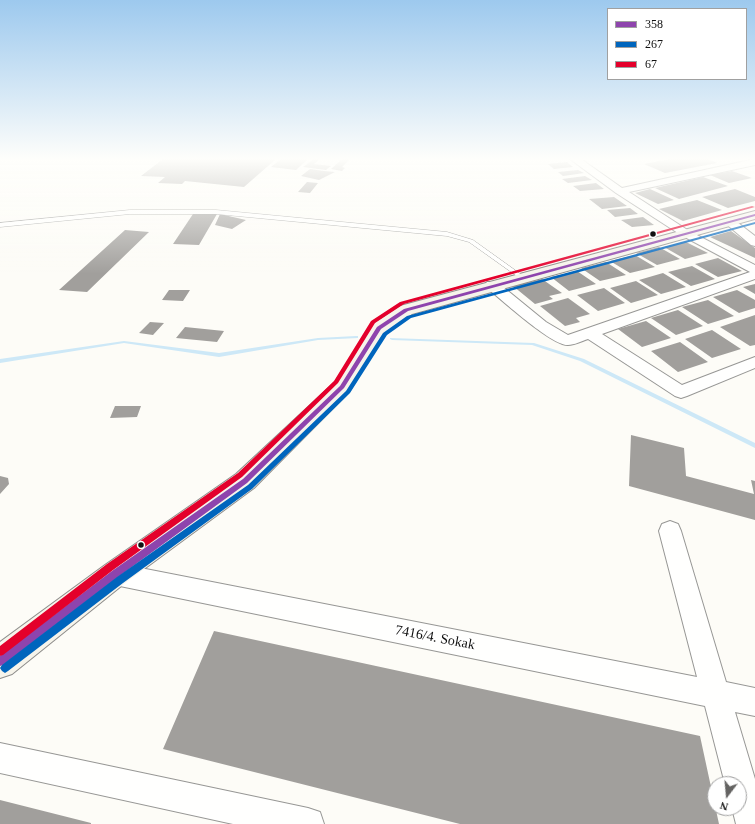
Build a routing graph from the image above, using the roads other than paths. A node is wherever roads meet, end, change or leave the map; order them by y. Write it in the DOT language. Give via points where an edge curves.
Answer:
graph roads {
  1 [pos="630,197"];
  2 [pos="755,214"];
  3 [pos="729,221"];
  4 [pos="0,225"];
  5 [pos="685,234"];
  6 [pos="755,242"];
  7 [pos="755,270"];
  8 [pos="755,275"];
  9 [pos="523,278"];
  10 [pos="492,285"];
  11 [pos="590,333"];
  12 [pos="755,362"];
  13 [pos="670,530"];
  14 [pos="115,574"];
  15 [pos="0,662"];
  16 [pos="716,695"];
  17 [pos="755,702"];
  18 [pos="0,758"];
  19 [pos="308,824"];
  20 [pos="752,824"];
  1 -- 5 [label="street"];
  2 -- 3 [label="street"];
  3 -- 5 [label="street"];
  3 -- 6 [label="street"];
  4 -- 9 [label="lane" via="130,212 216,212 448,234 470,240"];
  5 -- 7 [label="street"];
  5 -- 9 [label="street"];
  8 -- 11 [label="street"];
  9 -- 10 [label="street"];
  10 -- 11 [label="street" via="540,325 566,341"];
  10 -- 14 [label="street" via="406,310 379,328 342,387 245,481"];
  11 -- 12 [label="street" via="681,392"];
  13 -- 16 [label="street"];
  14 -- 15 [label="street"];
  14 -- 16 [label="street, 7416/4. Sokak"];
  16 -- 17 [label="street, 7416/4. Sokak"];
  16 -- 20 [label="street"];
  18 -- 19 [label="street"];
}
